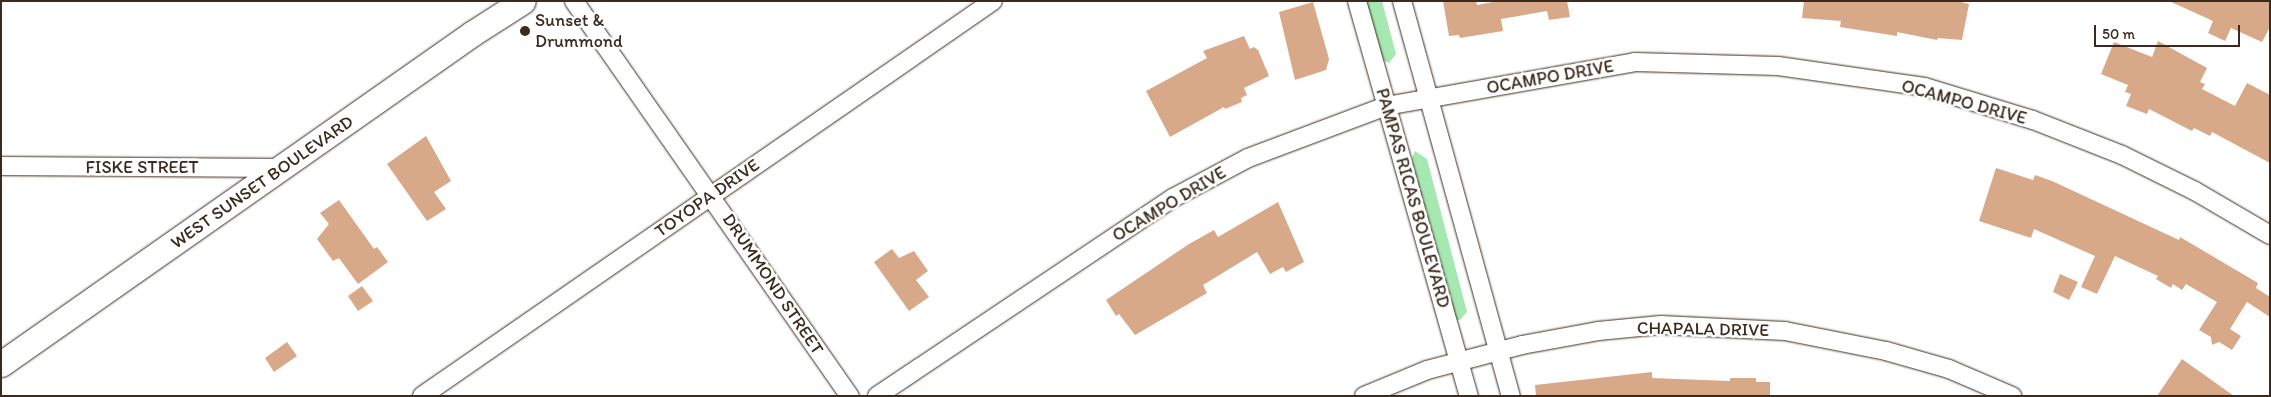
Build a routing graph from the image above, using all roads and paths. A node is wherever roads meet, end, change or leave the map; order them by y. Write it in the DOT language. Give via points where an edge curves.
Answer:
graph roads {
  1 [pos="523,1"];
  2 [pos="574,1"];
  3 [pos="993,1"];
  4 [pos="1356,1"];
  5 [pos="1402,1"];
  6 [pos="1429,98"];
  7 [pos="1386,106"];
  8 [pos="1,166"];
  9 [pos="283,168"];
  10 [pos="712,194"];
  11 [pos="2270,235"];
  12 [pos="1499,351"];
  13 [pos="1460,362"];
  14 [pos="1,364"];
  15 [pos="422,396"];
  16 [pos="850,396"];
  17 [pos="877,396"];
  18 [pos="1364,396"];
  19 [pos="1469,396"];
  20 [pos="1512,396"];
  21 [pos="2012,396"];
  1 -- 9 [label="main road, WEST SUNSET BOULEVARD"];
  2 -- 10 [label="street, DRUMMOND STREET"];
  3 -- 10 [label="street, TOYOPA DRIVE"];
  4 -- 7 [label="street, PAMPAS RICAS BOULEVARD"];
  5 -- 6 [label="street"];
  6 -- 7 [label="street, OCAMPO DRIVE"];
  6 -- 11 [label="street, OCAMPO DRIVE" via="1635,62 1778,66 1925,87 2033,120 2122,155 2196,191"];
  6 -- 12 [label="street"];
  7 -- 13 [label="street, PAMPAS RICAS BOULEVARD"];
  7 -- 17 [label="street, OCAMPO DRIVE" via="1248,158 1173,198"];
  8 -- 9 [label="street, FISKE STREET"];
  9 -- 14 [label="main road, WEST SUNSET BOULEVARD"];
  10 -- 15 [label="street, TOYOPA DRIVE"];
  10 -- 16 [label="street, DRUMMOND STREET"];
  12 -- 13 [label="street, CHAPALA DRIVE"];
  12 -- 20 [label="street"];
  12 -- 21 [label="street, CHAPALA DRIVE" via="1598,331 1661,326 1785,331 1886,351 1940,366"];
  13 -- 18 [label="street, CHAPALA DRIVE" via="1428,370"];
  13 -- 19 [label="street, PAMPAS RICAS BOULEVARD"];
}
